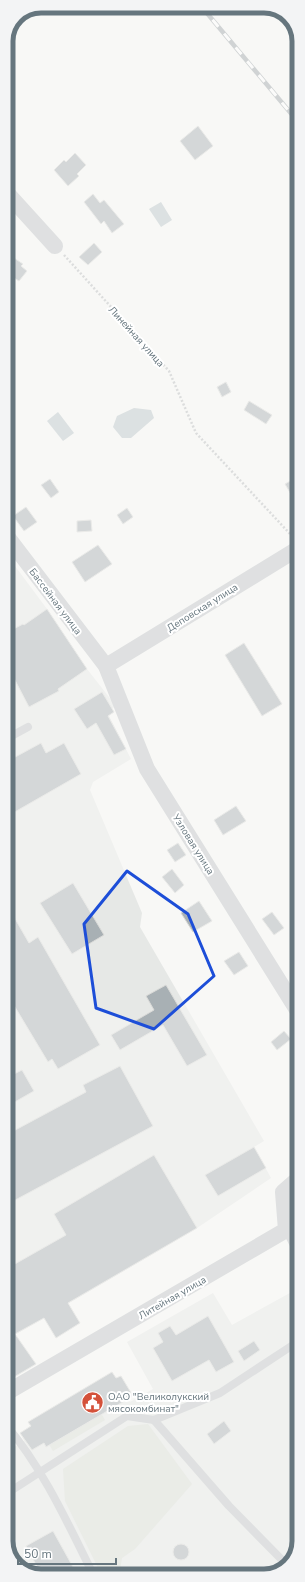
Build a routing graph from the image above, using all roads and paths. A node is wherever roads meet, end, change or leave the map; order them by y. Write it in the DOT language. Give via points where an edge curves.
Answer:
graph roads {
  1 [pos="13,200"];
  2 [pos="55,246"];
  3 [pos="292,539"];
  4 [pos="13,544"];
  5 [pos="292,546"];
  6 [pos="106,666"];
  7 [pos="28,727"];
  8 [pos="13,735"];
  9 [pos="292,1002"];
  10 [pos="292,1184"];
  11 [pos="286,1230"];
  12 [pos="292,1242"];
  13 [pos="292,1346"];
  14 [pos="13,1389"];
  15 [pos="154,1420"];
  16 [pos="13,1433"];
  17 [pos="39,1473"];
  18 [pos="13,1490"];
  19 [pos="283,1561"];
  20 [pos="90,1569"];
  1 -- 2 [label="street"];
  2 -- 3 [label="path, Линейная улица" via="169,371 196,434"];
  4 -- 6 [label="street, Бассейная улица"];
  5 -- 6 [label="street, Деповская улица"];
  6 -- 9 [label="street, Узловая улица" via="147,769"];
  7 -- 8 [label="lane"];
  10 -- 11 [label="street" via="283,1192"];
  11 -- 12 [label="lane"];
  11 -- 14 [label="street, Литейная улица"];
  13 -- 15 [label="lane" via="220,1393"];
  15 -- 17 [label="lane" via="127,1416"];
  15 -- 19 [label="lane" via="229,1506"];
  16 -- 17 [label="lane"];
  17 -- 18 [label="lane"];
  17 -- 20 [label="lane"];
}
